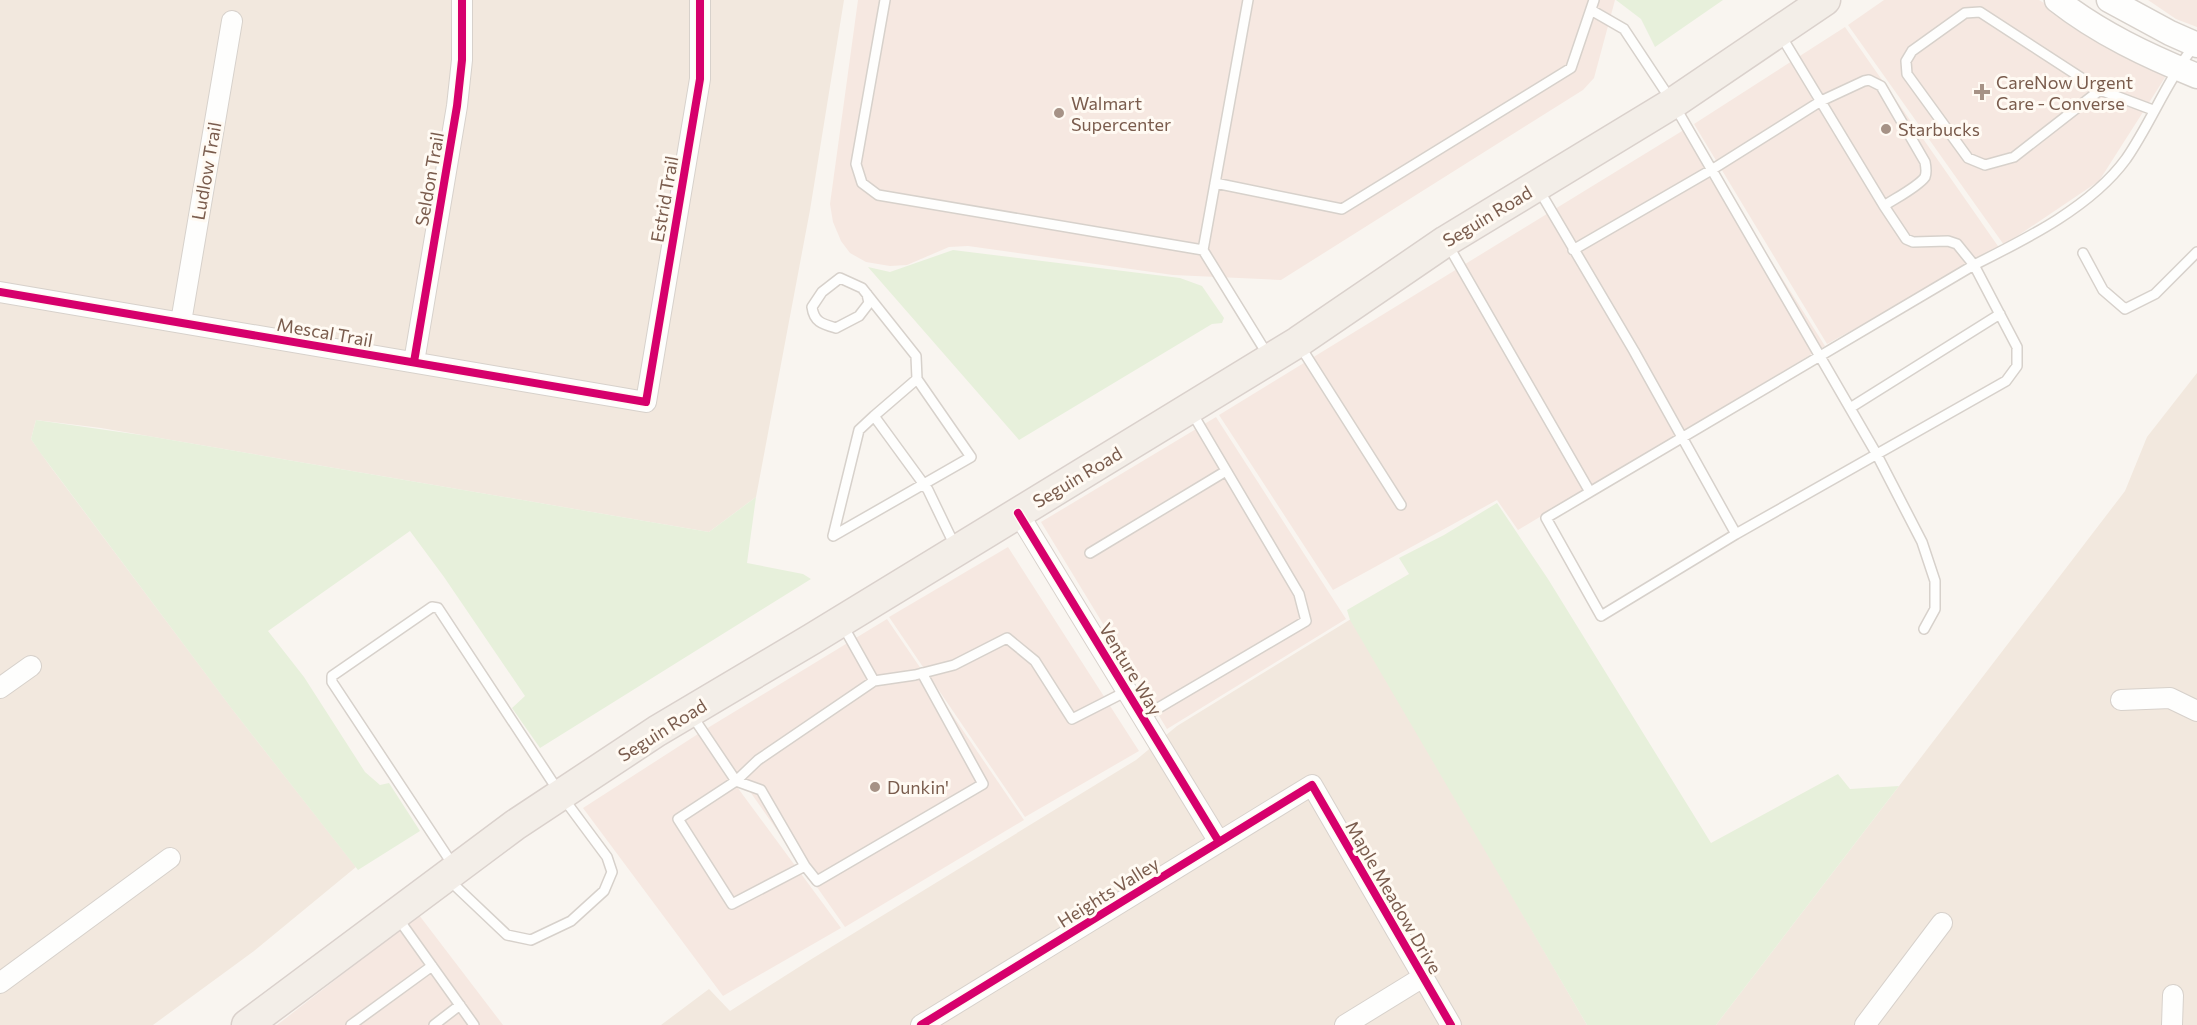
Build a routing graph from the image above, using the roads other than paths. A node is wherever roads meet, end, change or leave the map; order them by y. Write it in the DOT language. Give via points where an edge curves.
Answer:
graph roads {
  1 [pos="462,0"];
  2 [pos="700,0"];
  3 [pos="885,0"];
  4 [pos="1248,0"];
  5 [pos="1594,0"];
  6 [pos="1825,0"];
  7 [pos="2057,0"];
  8 [pos="2109,0"];
  9 [pos="1591,10"];
  10 [pos="232,21"];
  11 [pos="1778,31"];
  12 [pos="2196,43"];
  13 [pos="2187,72"];
  14 [pos="2100,90"];
  15 [pos="1821,101"];
  16 [pos="1673,103"];
  17 [pos="2153,110"];
  18 [pos="1713,169"];
  19 [pos="1215,183"];
  20 [pos="1537,186"];
  21 [pos="1884,206"];
  22 [pos="1446,241"];
  23 [pos="1203,250"];
  24 [pos="1573,250"];
  25 [pos="2197,252"];
  26 [pos="2083,253"];
  27 [pos="1974,265"];
  28 [pos="0,292"];
  29 [pos="867,294"];
  30 [pos="2000,314"];
  31 [pos="180,322"];
  32 [pos="1298,342"];
  33 [pos="1821,357"];
  34 [pos="1270,359"];
  35 [pos="414,362"];
  36 [pos="917,378"];
  37 [pos="645,402"];
  38 [pos="1189,408"];
  39 [pos="1850,408"];
  40 [pos="874,416"];
  41 [pos="1682,438"];
  42 [pos="1876,453"];
  43 [pos="1226,471"];
  44 [pos="924,485"];
  45 [pos="1590,492"];
  46 [pos="1401,505"];
  47 [pos="1018,513"];
  48 [pos="1736,534"];
  49 [pos="957,550"];
  50 [pos="1090,553"];
  51 [pos="841,622"];
  52 [pos="1924,629"];
  53 [pos="31,666"];
  54 [pos="922,673"];
  55 [pos="874,681"];
  56 [pos="0,688"];
  57 [pos="1127,691"];
  58 [pos="2121,700"];
  59 [pos="2197,711"];
  60 [pos="689,712"];
  61 [pos="1143,717"];
  62 [pos="736,781"];
  63 [pos="1312,785"];
  64 [pos="561,795"];
  65 [pos="1219,842"];
  66 [pos="170,858"];
  67 [pos="805,866"];
  68 [pos="451,873"];
  69 [pos="396,915"];
  70 [pos="1942,923"];
  71 [pos="432,966"];
  72 [pos="1423,977"];
  73 [pos="0,983"];
  74 [pos="2173,995"];
  75 [pos="459,1005"];
  76 [pos="247,1025"];
  77 [pos="351,1025"];
  78 [pos="435,1025"];
  79 [pos="474,1025"];
  80 [pos="921,1025"];
  81 [pos="1345,1025"];
  82 [pos="1451,1025"];
  83 [pos="1865,1025"];
  84 [pos="2172,1025"];
  1 -- 35 [label="street, Seldon Trail" via="457,106"];
  2 -- 37 [label="street, Estrid Trail" via="700,79"];
  3 -- 23 [label="lane" via="856,164 862,183 878,195"];
  4 -- 19 [label="lane"];
  5 -- 9 [label="lane"];
  6 -- 11 [label="main road, Seguin Road"];
  7 -- 13 [label="street" via="2079,17"];
  8 -- 12 [label="street"];
  9 -- 16 [label="lane" via="1624,29"];
  9 -- 19 [label="lane" via="1571,68 1342,209"];
  10 -- 31 [label="street, Ludlow Trail"];
  11 -- 15 [label="lane"];
  11 -- 16 [label="main road, Seguin Road"];
  12 -- 13 [label="lane"];
  13 -- 17 [label="lane"];
  14 -- 14 [label="lane" via="1980,12 1965,13 1912,51 1906,61 1907,74 1968,158 1985,165 2014,158"];
  14 -- 17 [label="lane"];
  15 -- 18 [label="lane"];
  15 -- 21 [label="lane"];
  15 -- 21 [label="lane" via="1864,81 1881,87 1927,170 1916,185"];
  16 -- 18 [label="lane"];
  16 -- 20 [label="main road, Seguin Road"];
  17 -- 27 [label="lane" via="2125,159 2096,192"];
  18 -- 24 [label="lane"];
  18 -- 33 [label="lane"];
  19 -- 23 [label="lane"];
  20 -- 22 [label="main road, Seguin Road"];
  20 -- 24 [label="lane"];
  21 -- 27 [label="lane" via="1906,239 1957,244"];
  22 -- 32 [label="main road, Seguin Road"];
  22 -- 45 [label="lane"];
  23 -- 34 [label="lane"];
  24 -- 41 [label="lane"];
  25 -- 26 [label="lane" via="2155,294 2126,309 2103,290"];
  27 -- 30 [label="lane"];
  27 -- 33 [label="lane"];
  28 -- 31 [label="street, Mescal Trail"];
  29 -- 29 [label="lane" via="840,278 822,292 812,307 813,315 819,323 836,328 858,316 869,303"];
  29 -- 36 [label="lane" via="916,356"];
  30 -- 39 [label="lane"];
  30 -- 42 [label="lane" via="2017,347 2017,366 2006,381"];
  31 -- 35 [label="street, Mescal Trail"];
  32 -- 34 [label="main road, Seguin Road"];
  32 -- 46 [label="lane"];
  33 -- 39 [label="lane"];
  33 -- 41 [label="lane"];
  34 -- 38 [label="main road, Seguin Road"];
  35 -- 37 [label="street, Mescal Trail"];
  36 -- 40 [label="lane"];
  36 -- 44 [label="lane" via="971,457"];
  38 -- 43 [label="lane"];
  38 -- 47 [label="main road, Seguin Road"];
  39 -- 42 [label="lane"];
  40 -- 44 [label="lane"];
  40 -- 44 [label="lane" via="859,430 833,536"];
  41 -- 45 [label="lane"];
  41 -- 48 [label="lane"];
  42 -- 48 [label="lane"];
  42 -- 52 [label="lane" via="1922,542 1935,581 1935,609"];
  43 -- 50 [label="lane"];
  43 -- 61 [label="lane" via="1299,594 1306,621"];
  44 -- 49 [label="lane"];
  45 -- 48 [label="lane" via="1546,518 1601,616"];
  47 -- 49 [label="main road, Seguin Road"];
  47 -- 57 [label="street, Venture Way"];
  49 -- 51 [label="main road, Seguin Road"];
  51 -- 55 [label="lane"];
  51 -- 60 [label="main road, Seguin Road"];
  53 -- 56 [label="street"];
  54 -- 55 [label="lane"];
  54 -- 57 [label="lane" via="954,665 1007,638 1035,661 1072,719"];
  54 -- 67 [label="lane" via="983,784 817,881"];
  55 -- 62 [label="lane" via="758,760"];
  57 -- 61 [label="street, Venture Way"];
  58 -- 59 [label="street" via="2169,698"];
  60 -- 62 [label="lane"];
  60 -- 64 [label="main road, Seguin Road"];
  61 -- 65 [label="street, Venture Way"];
  62 -- 67 [label="lane" via="761,790"];
  62 -- 67 [label="lane" via="678,819 732,904"];
  63 -- 65 [label="street, Heights Valley"];
  63 -- 72 [label="street, Maple Meadow Drive"];
  64 -- 68 [label="main road, Seguin Road"];
  64 -- 68 [label="lane" via="607,857 612,872 604,891 571,921 531,940 507,935"];
  64 -- 68 [label="lane" via="438,609 432,607 332,676 332,682"];
  65 -- 80 [label="street, Heights Valley"];
  66 -- 73 [label="street"];
  68 -- 69 [label="main road, Seguin Road"];
  69 -- 71 [label="lane"];
  69 -- 76 [label="main road, Seguin Road"];
  70 -- 83 [label="street"];
  71 -- 75 [label="lane"];
  71 -- 77 [label="lane"];
  72 -- 81 [label="street"];
  72 -- 82 [label="street, Maple Meadow Drive"];
  74 -- 84 [label="street"];
  75 -- 78 [label="lane"];
  75 -- 79 [label="lane"];
}
